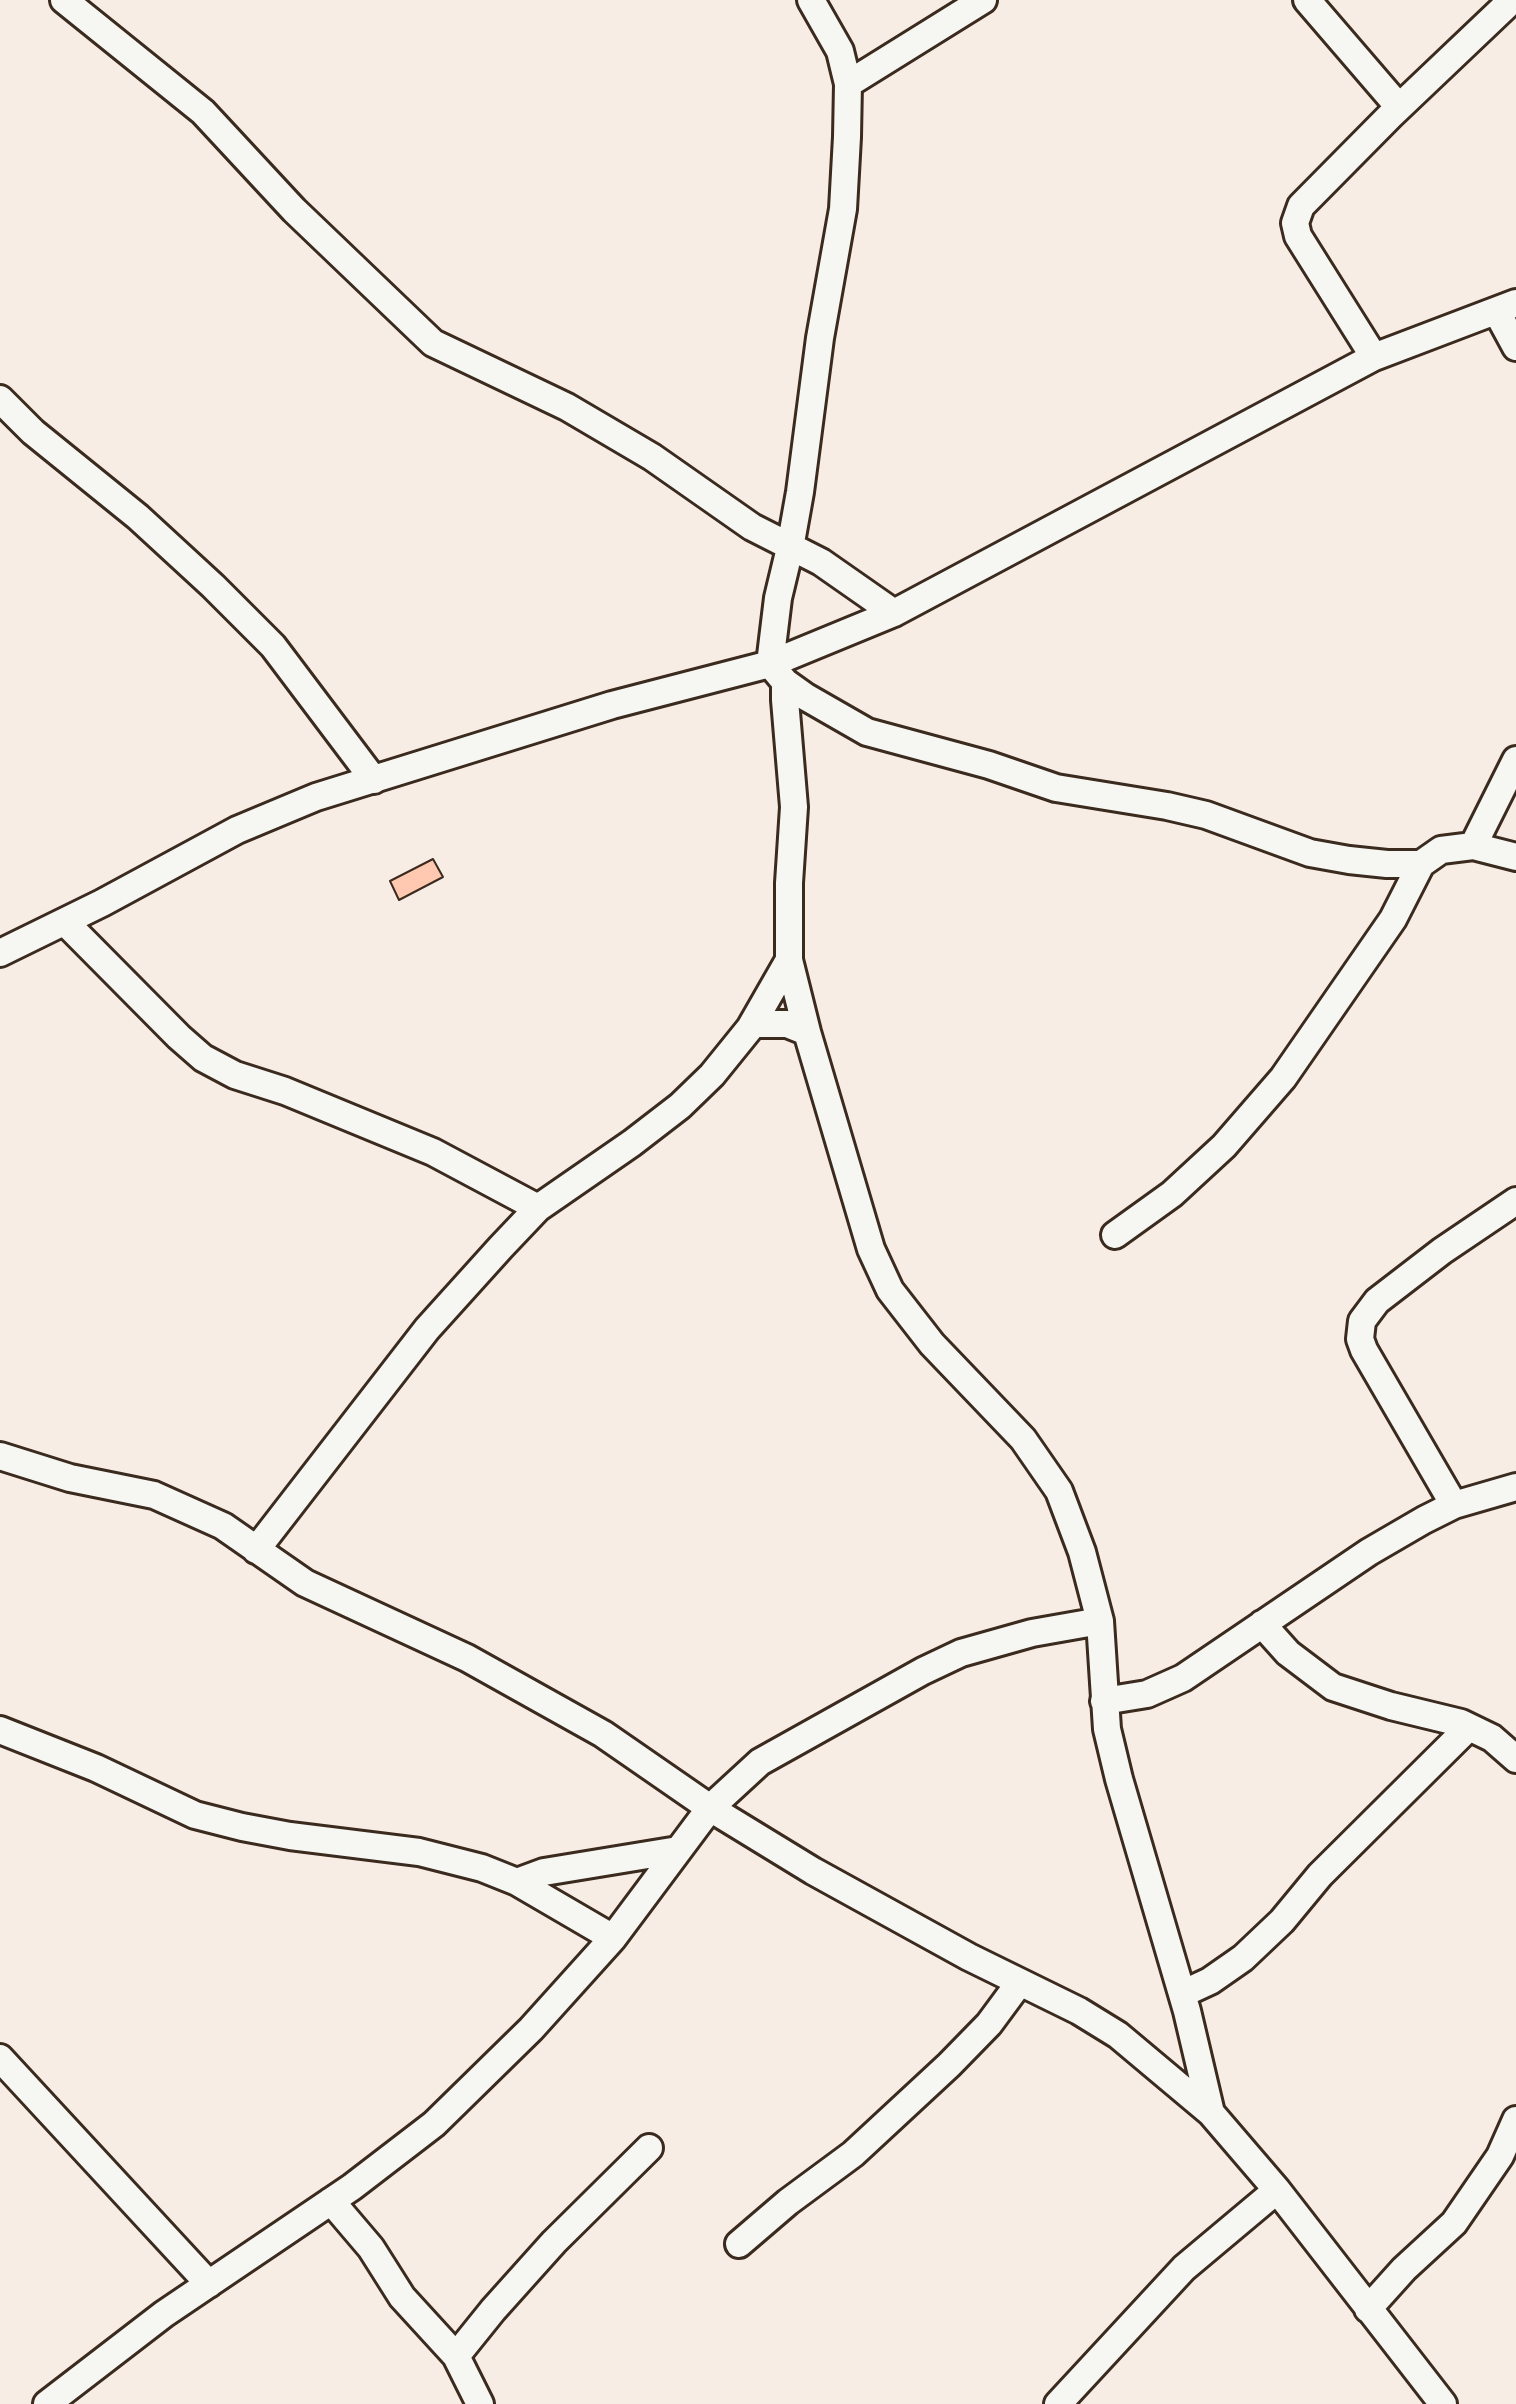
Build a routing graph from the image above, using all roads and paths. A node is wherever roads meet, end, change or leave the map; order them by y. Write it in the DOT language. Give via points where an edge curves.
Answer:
graph roads {
  1 [pos="64,0"];
  2 [pos="811,0"];
  3 [pos="983,0"];
  4 [pos="1307,0"];
  5 [pos="1512,0"];
  6 [pos="848,84"];
  7 [pos="1399,107"];
  8 [pos="1507,307"];
  9 [pos="1516,347"];
  10 [pos="1374,357"];
  11 [pos="0,399"];
  12 [pos="790,548"];
  13 [pos="894,613"];
  14 [pos="778,673"];
  15 [pos="1516,760"];
  16 [pos="374,780"];
  17 [pos="1473,846"];
  18 [pos="1516,857"];
  19 [pos="1421,864"];
  20 [pos="65,922"];
  21 [pos="3,950"];
  22 [pos="789,961"];
  23 [pos="753,1024"];
  24 [pos="807,1032"];
  25 [pos="1516,1201"];
  26 [pos="538,1208"];
  27 [pos="1115,1235"];
  28 [pos="0,1456"];
  29 [pos="1516,1487"];
  30 [pos="1454,1505"];
  31 [pos="256,1550"];
  32 [pos="1100,1621"];
  33 [pos="1262,1625"];
  34 [pos="1104,1700"];
  35 [pos="1469,1727"];
  36 [pos="0,1730"];
  37 [pos="1516,1759"];
  38 [pos="710,1808"];
  39 [pos="678,1850"];
  40 [pos="517,1882"];
  41 [pos="613,1938"];
  42 [pos="1020,1982"];
  43 [pos="1182,1994"];
  44 [pos="0,2058"];
  45 [pos="1211,2113"];
  46 [pos="1516,2120"];
  47 [pos="649,2148"];
  48 [pos="1278,2190"];
  49 [pos="331,2201"];
  50 [pos="739,2244"];
  51 [pos="209,2284"];
  52 [pos="1368,2309"];
  53 [pos="457,2356"];
  54 [pos="476,2401"];
  55 [pos="47,2404"];
  56 [pos="1058,2404"];
  57 [pos="1443,2404"];
  1 -- 12 [label="street" via="203,112 294,210 433,342 567,407"];
  2 -- 6 [label="street" via="840,51"];
  3 -- 6 [label="street"];
  4 -- 7 [label="street"];
  5 -- 7 [label="street"];
  6 -- 12 [label="street" via="842,209"];
  7 -- 10 [label="street" via="1301,206 1295,223 1298,236"];
  8 -- 9 [label="street"];
  8 -- 10 [label="street"];
  10 -- 13 [label="street"];
  11 -- 16 [label="street" via="33,432 138,517 273,646"];
  12 -- 13 [label="street" via="821,562"];
  12 -- 14 [label="street" via="778,598"];
  13 -- 14 [label="street"];
  14 -- 16 [label="street" via="612,705"];
  14 -- 19 [label="street" via="806,697 867,732 1056,788 1206,815 1310,853"];
  14 -- 22 [label="street" via="785,700 794,807"];
  15 -- 17 [label="street"];
  16 -- 20 [label="street" via="316,797 237,830"];
  17 -- 18 [label="street"];
  17 -- 19 [label="street" via="1441,850"];
  19 -- 27 [label="street" via="1393,919 1283,1078 1224,1146 1172,1194"];
  20 -- 21 [label="street"];
  20 -- 26 [label="street" via="203,1058 235,1075 433,1152"];
  22 -- 23 [label="street"];
  22 -- 24 [label="street"];
  23 -- 24 [label="street" via="787,1024"];
  23 -- 26 [label="street" via="680,1106"];
  24 -- 32 [label="street" via="871,1249 890,1290 932,1345 1023,1439 1059,1492 1082,1552"];
  25 -- 30 [label="street" via="1377,1301 1362,1321 1364,1350"];
  26 -- 31 [label="street" via="427,1329"];
  28 -- 31 [label="street" via="154,1496 223,1526"];
  29 -- 30 [label="street"];
  30 -- 33 [label="street" via="1369,1552"];
  31 -- 38 [label="street" via="305,1583 467,1658 603,1734"];
  32 -- 34 [label="street"];
  32 -- 38 [label="street" via="996,1642 923,1671 760,1762"];
  33 -- 34 [label="street" via="1183,1678 1147,1694"];
  33 -- 35 [label="street" via="1288,1653 1333,1687"];
  34 -- 43 [label="street" via="1119,1779"];
  35 -- 37 [label="street" via="1492,1738"];
  35 -- 43 [label="street" via="1243,1958"];
  36 -- 40 [label="street" via="195,1815 290,1836 419,1852"];
  38 -- 39 [label="street"];
  38 -- 42 [label="street" via="860,1898"];
  39 -- 40 [label="street" via="544,1872"];
  39 -- 41 [label="street"];
  40 -- 41 [label="street"];
  41 -- 49 [label="street" via="531,2029 434,2124"];
  42 -- 45 [label="street" via="1118,2035"];
  42 -- 50 [label="street" via="989,2024 949,2065 853,2154"];
  43 -- 45 [label="street"];
  44 -- 51 [label="street"];
  45 -- 48 [label="street"];
  46 -- 52 [label="street" via="1500,2156 1454,2223"];
  47 -- 53 [label="street" via="554,2242"];
  48 -- 52 [label="street"];
  48 -- 56 [label="street" via="1184,2268"];
  49 -- 51 [label="street"];
  49 -- 53 [label="street" via="371,2248 402,2298"];
  51 -- 55 [label="street"];
  52 -- 57 [label="street"];
  53 -- 54 [label="street"];
}
